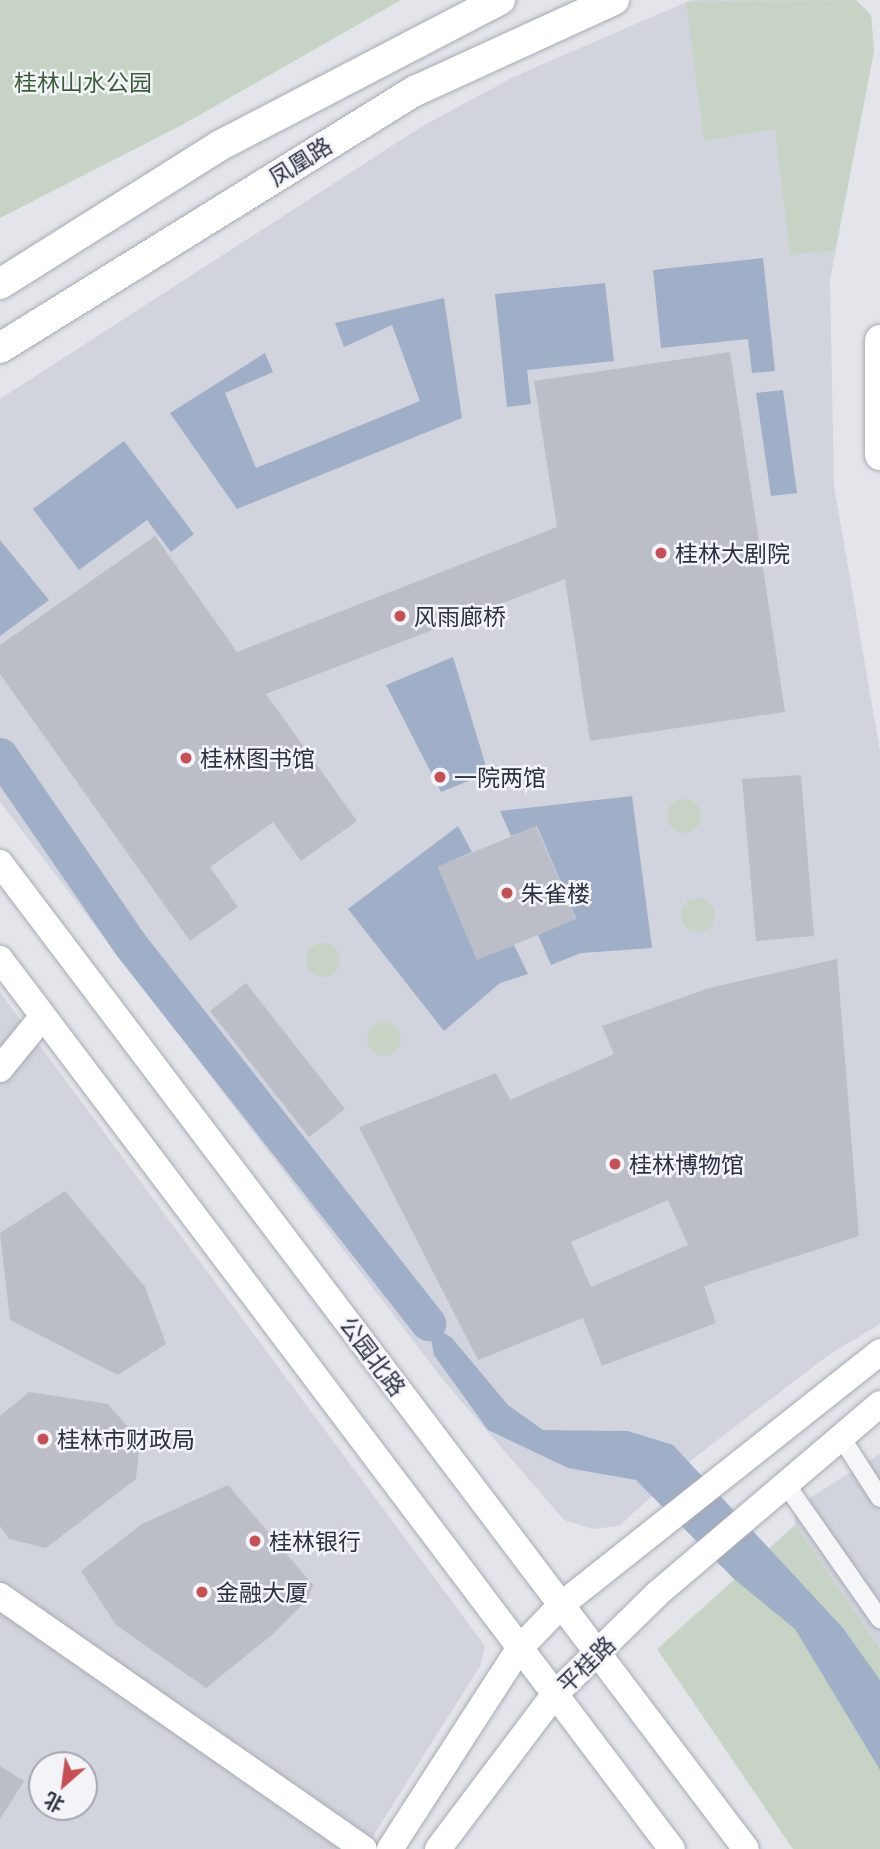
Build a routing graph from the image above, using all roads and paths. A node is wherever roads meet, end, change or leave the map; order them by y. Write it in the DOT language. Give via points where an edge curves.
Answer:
graph roads {
  1 [pos="500,0"];
  2 [pos="614,0"];
  3 [pos="0,284"];
  4 [pos="880,340"];
  5 [pos="0,348"];
  6 [pos="880,455"];
  7 [pos="0,863"];
  8 [pos="0,959"];
  9 [pos="40,1011"];
  10 [pos="0,1051"];
  11 [pos="0,1069"];
  12 [pos="880,1352"];
  13 [pos="880,1404"];
  14 [pos="841,1437"];
  15 [pos="786,1483"];
  16 [pos="880,1498"];
  17 [pos="0,1596"];
  18 [pos="561,1605"];
  19 [pos="0,1616"];
  20 [pos="880,1619"];
  21 [pos="519,1649"];
  22 [pos="597,1653"];
  23 [pos="554,1695"];
  24 [pos="333,1849"];
  25 [pos="363,1849"];
  26 [pos="390,1849"];
  27 [pos="438,1849"];
  28 [pos="672,1849"];
  29 [pos="746,1849"];
  1 -- 3 [label="main road, 凤凰路" via="219,146"];
  2 -- 5 [label="main road, 凤凰路" via="415,90"];
  4 -- 6 [label="main road"];
  7 -- 18 [label="main road, 公园北路"];
  8 -- 9 [label="main road"];
  9 -- 10 [label="main road"];
  9 -- 11 [label="main road"];
  9 -- 21 [label="main road"];
  12 -- 18 [label="main road" via="728,1468"];
  13 -- 14 [label="main road, 平桂路"];
  14 -- 15 [label="main road, 平桂路"];
  14 -- 16 [label="street"];
  15 -- 20 [label="street"];
  15 -- 22 [label="main road, 平桂路" via="657,1594"];
  17 -- 25 [label="main road"];
  18 -- 21 [label="main road"];
  18 -- 22 [label="main road, 公园北路"];
  19 -- 24 [label="main road"];
  21 -- 23 [label="main road"];
  21 -- 26 [label="main road"];
  22 -- 23 [label="main road, 平桂路"];
  22 -- 29 [label="main road, 公园北路"];
  23 -- 27 [label="main road, 平桂路"];
  23 -- 28 [label="main road"];
}
